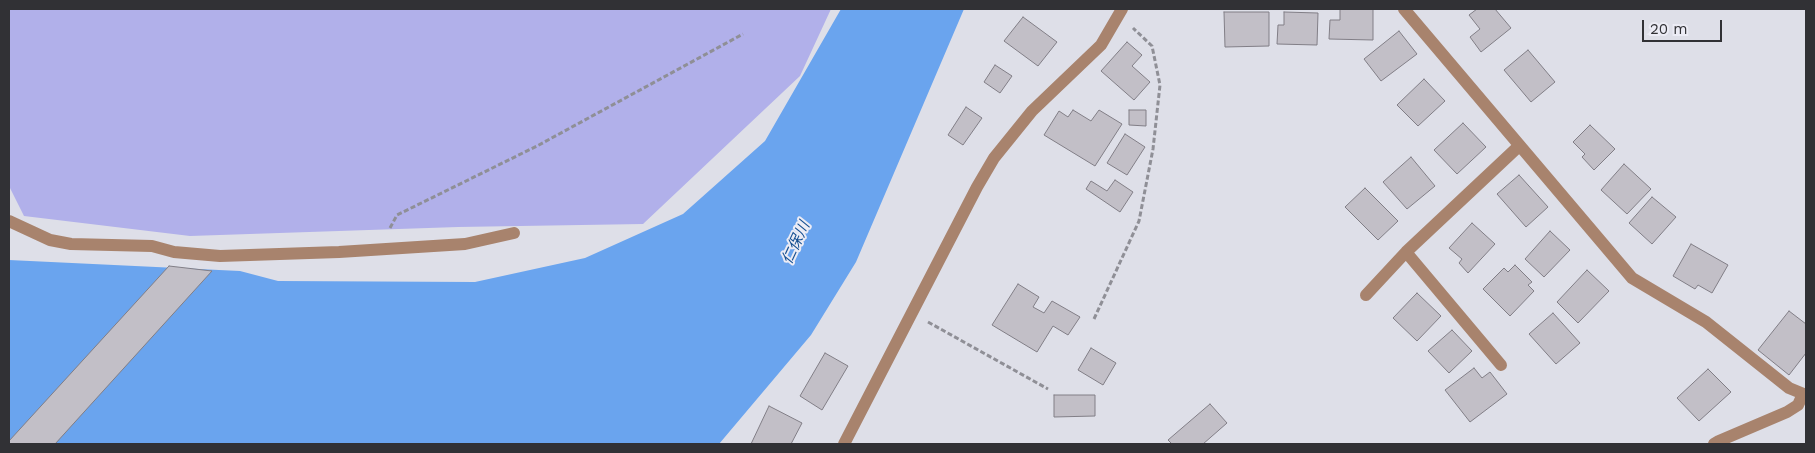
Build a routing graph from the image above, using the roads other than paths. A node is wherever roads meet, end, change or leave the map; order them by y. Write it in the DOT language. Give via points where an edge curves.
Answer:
graph roads {
  1 [pos="1404,9"];
  2 [pos="1121,12"];
  3 [pos="1519,146"];
  4 [pos="9,221"];
  5 [pos="514,233"];
  6 [pos="1406,252"];
  7 [pos="1366,295"];
  8 [pos="1501,365"];
  9 [pos="1805,395"];
  10 [pos="844,444"];
  11 [pos="1714,444"];
  1 -- 3 [label="street"];
  2 -- 10 [label="street" via="1101,45 1032,111 994,158"];
  3 -- 6 [label="street"];
  3 -- 9 [label="street" via="1632,278 1706,322 1790,388"];
  4 -- 5 [label="street" via="50,240 71,244 152,246 174,252 220,256 465,244"];
  6 -- 7 [label="street"];
  6 -- 8 [label="street"];
  9 -- 11 [label="street" via="1787,412"];
}
